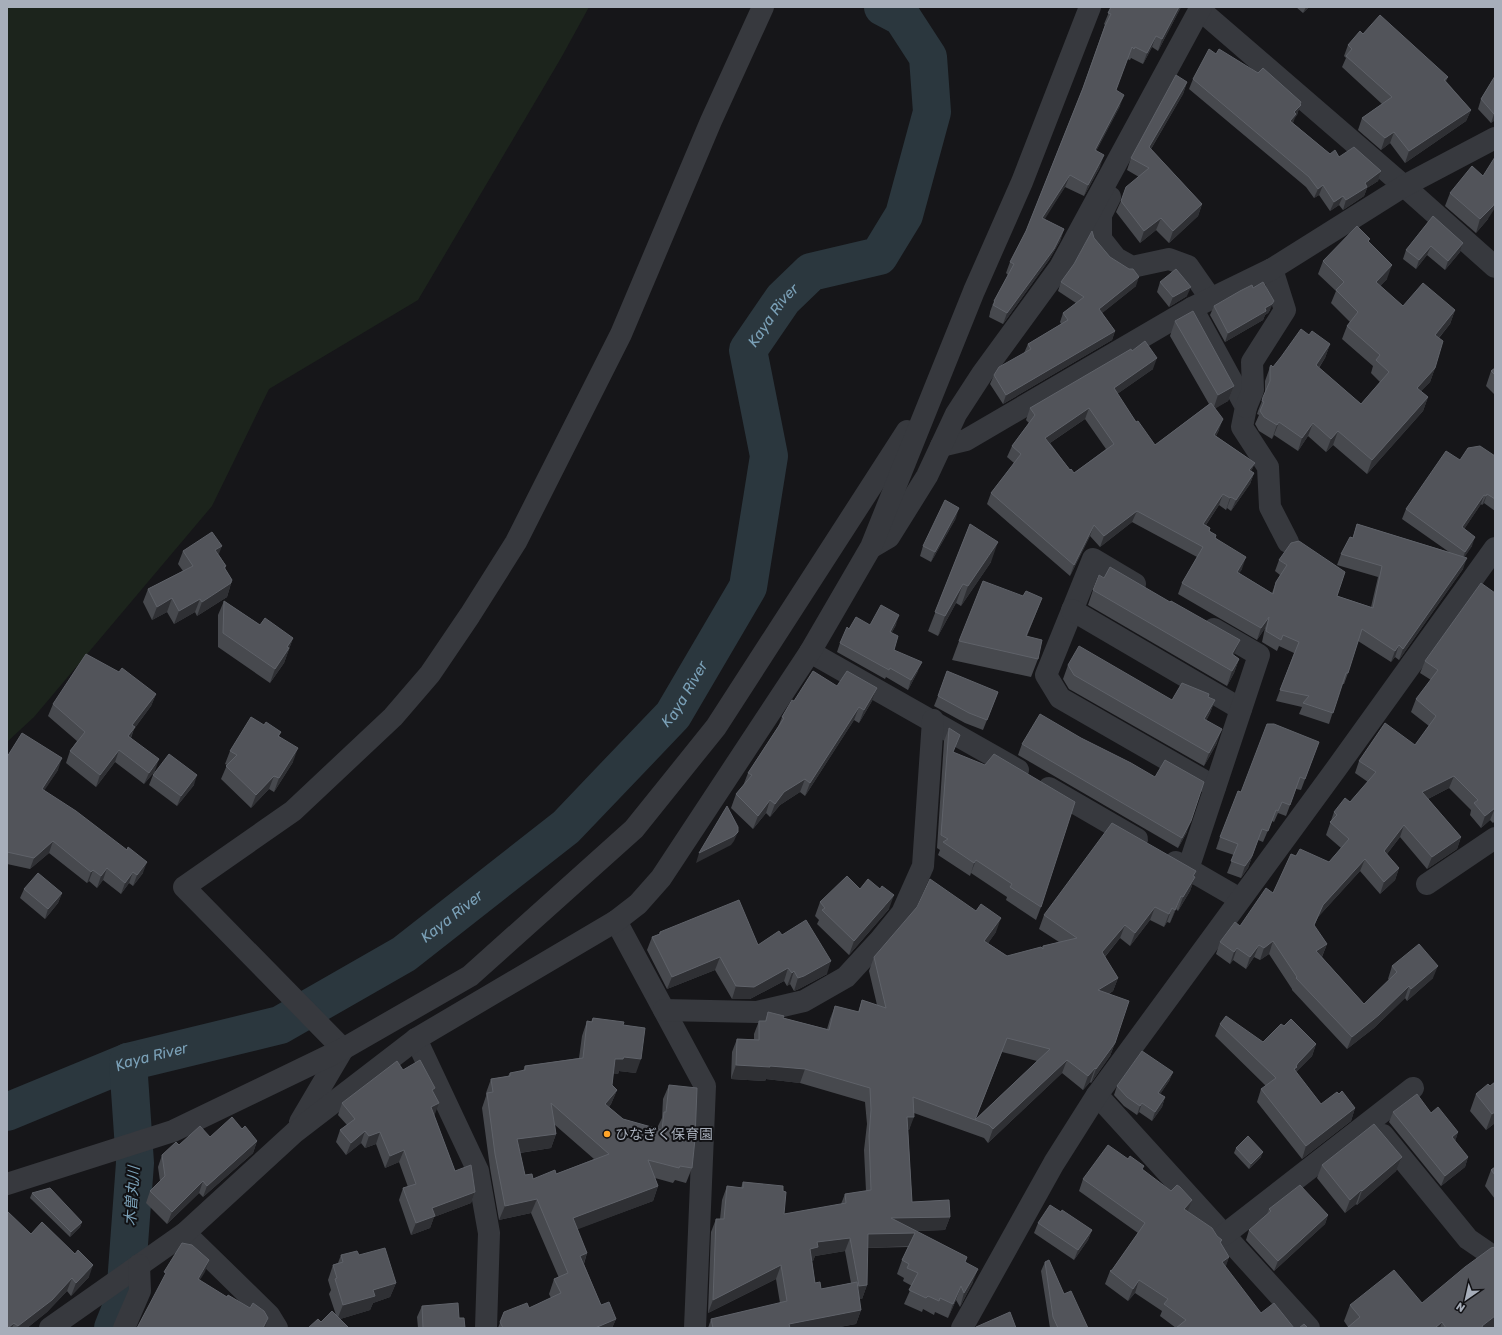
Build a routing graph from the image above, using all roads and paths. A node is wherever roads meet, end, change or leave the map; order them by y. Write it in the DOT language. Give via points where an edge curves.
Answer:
graph roads {
  1 [pos="763,7"];
  2 [pos="1090,7"];
  3 [pos="1200,8"];
  4 [pos="1495,138"];
  5 [pos="1106,180"];
  6 [pos="1404,186"];
  7 [pos="1495,267"];
  8 [pos="1272,268"];
  9 [pos="1211,299"];
  10 [pos="1192,308"];
  11 [pos="1246,407"];
  12 [pos="919,429"];
  13 [pos="941,446"];
  14 [pos="1288,542"];
  15 [pos="871,547"];
  16 [pos="1495,548"];
  17 [pos="1155,595"];
  18 [pos="1072,610"];
  19 [pos="1197,619"];
  20 [pos="810,652"];
  21 [pos="1241,709"];
  22 [pos="933,720"];
  23 [pos="1215,787"];
  24 [pos="1495,838"];
  25 [pos="1188,869"];
  26 [pos="1427,884"];
  27 [pos="1240,899"];
  28 [pos="616,921"];
  29 [pos="664,1010"];
  30 [pos="416,1039"];
  31 [pos="343,1049"];
  32 [pos="1413,1088"];
  33 [pos="1097,1095"];
  34 [pos="1371,1120"];
  35 [pos="294,1132"];
  36 [pos="7,1184"];
  37 [pos="185,1233"];
  38 [pos="1224,1235"];
  39 [pos="1487,1252"];
  40 [pos="139,1265"];
  41 [pos="50,1328"];
  42 [pos="124,1328"];
  43 [pos="277,1328"];
  44 [pos="486,1328"];
  45 [pos="695,1328"];
  46 [pos="962,1328"];
  47 [pos="1309,1328"];
  1 -- 31 [label="street" via="711,121 621,334 516,542 470,615 430,674 393,717 293,811 184,887"];
  2 -- 12 [label="street" via="1022,182 974,291"];
  3 -- 5 [label="street"];
  3 -- 6 [label="street"];
  4 -- 6 [label="street"];
  5 -- 9 [label="street" via="1116,187 1101,215 1101,239 1116,258 1132,267 1169,260 1188,266"];
  5 -- 13 [label="street" via="1060,267 982,374 956,414"];
  6 -- 7 [label="street"];
  6 -- 8 [label="street"];
  8 -- 9 [label="street"];
  8 -- 11 [label="street" via="1285,310 1252,362 1253,390"];
  9 -- 10 [label="street"];
  10 -- 11 [label="street"];
  10 -- 13 [label="street" via="966,440"];
  11 -- 14 [label="street" via="1242,427 1268,467 1270,507"];
  12 -- 15 [label="street"];
  12 -- 31 [label="street" via="907,431 716,727 634,829 470,976"];
  13 -- 15 [label="street" via="927,476 889,537"];
  15 -- 20 [label="street"];
  16 -- 27 [label="street"];
  17 -- 18 [label="street" via="1093,559"];
  18 -- 21 [label="street"];
  18 -- 23 [label="street" via="1046,675 1060,698"];
  19 -- 21 [label="street" via="1259,655"];
  20 -- 22 [label="street"];
  20 -- 28 [label="street" via="661,878 638,904"];
  21 -- 23 [label="street"];
  22 -- 25 [label="street"];
  22 -- 29 [label="street" via="923,866 902,913 846,977 804,1001 757,1012"];
  23 -- 25 [label="street"];
  24 -- 26 [label="street"];
  25 -- 27 [label="street"];
  27 -- 33 [label="street"];
  28 -- 29 [label="street"];
  28 -- 30 [label="street"];
  29 -- 45 [label="street" via="705,1086"];
  30 -- 35 [label="street"];
  30 -- 44 [label="street" via="478,1171 489,1233"];
  31 -- 35 [label="street"];
  31 -- 36 [label="street" via="173,1131"];
  32 -- 34 [label="street"];
  33 -- 38 [label="street"];
  33 -- 46 [label="street" via="1054,1162"];
  34 -- 38 [label="street"];
  34 -- 39 [label="street" via="1468,1239"];
  35 -- 37 [label="street"];
  37 -- 40 [label="street"];
  37 -- 43 [label="street" via="269,1315"];
  38 -- 47 [label="street"];
  40 -- 41 [label="street"];
  40 -- 42 [label="street" via="140,1291"];
}
